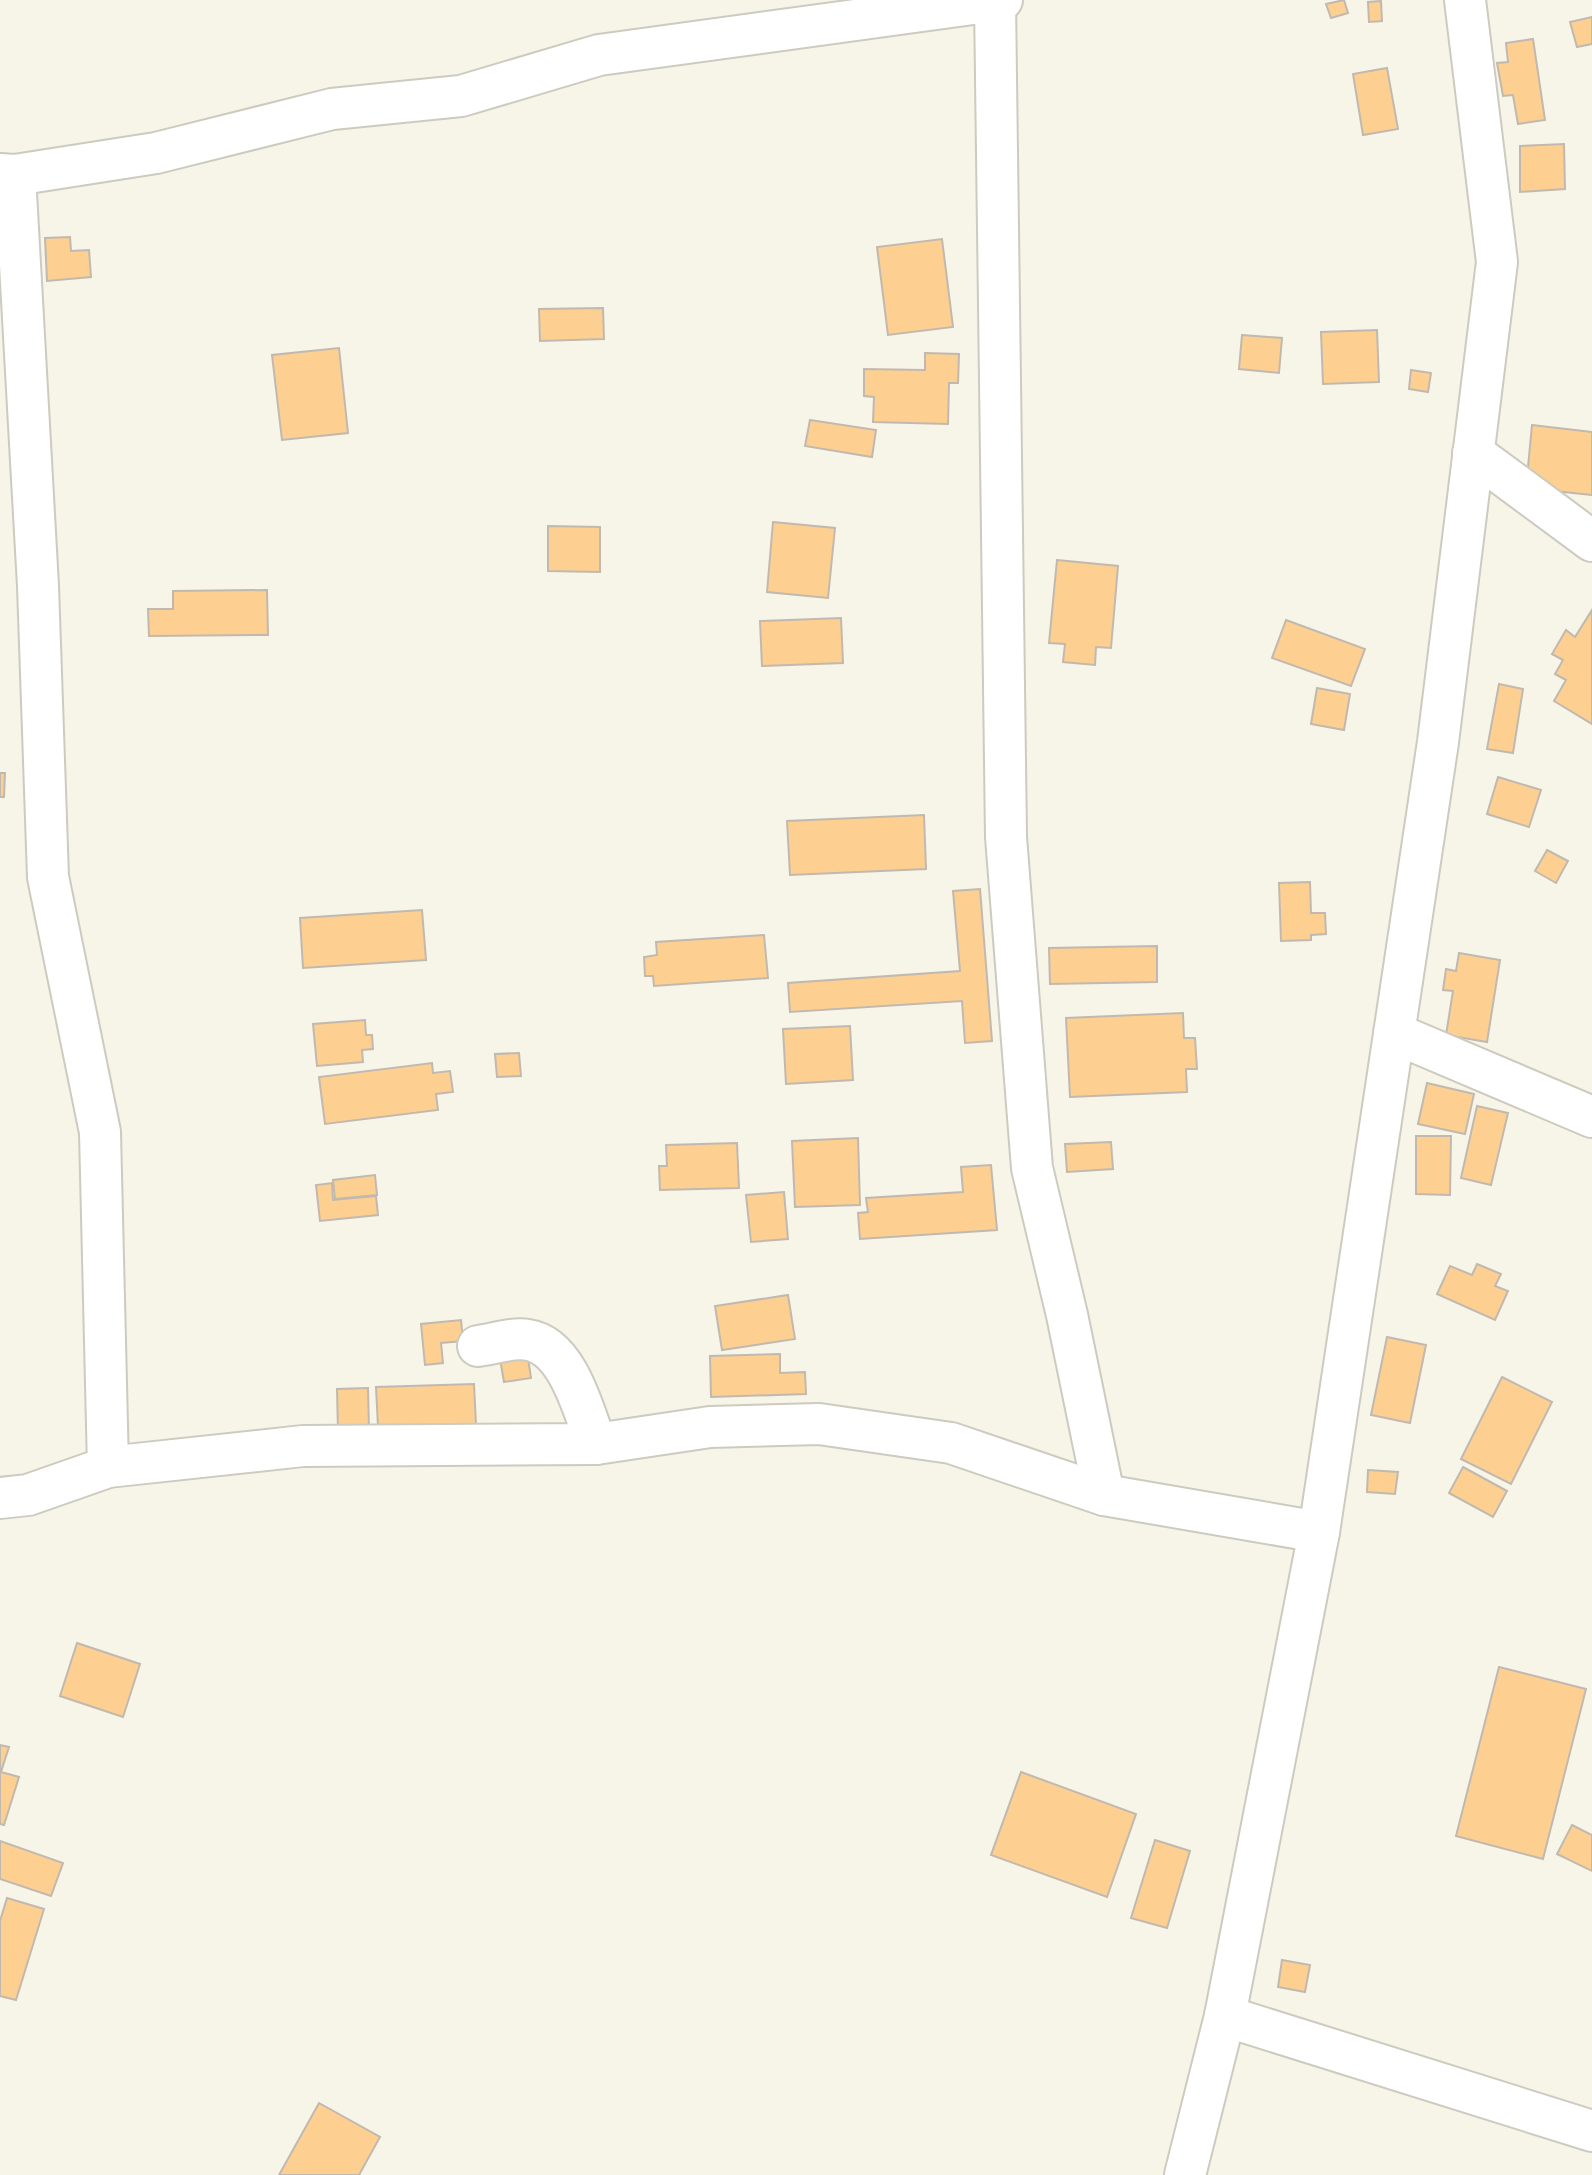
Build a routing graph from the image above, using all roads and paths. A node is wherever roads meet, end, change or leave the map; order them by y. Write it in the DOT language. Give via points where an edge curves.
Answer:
graph roads {
  1 [pos="1002,0"];
  2 [pos="1465,0"];
  3 [pos="995,1"];
  4 [pos="8,175"];
  5 [pos="1473,453"];
  6 [pos="1592,541"];
  7 [pos="1394,1033"];
  8 [pos="1592,1117"];
  9 [pos="478,1346"];
  10 [pos="596,1444"];
  11 [pos="108,1467"];
  12 [pos="1104,1495"];
  13 [pos="9,1504"];
  14 [pos="1319,1532"];
  15 [pos="1225,2016"];
  16 [pos="1592,2131"];
  17 [pos="1185,2175"];
  1 -- 3 [label="street"];
  2 -- 5 [label="street" via="1497,262"];
  3 -- 4 [label="street" via="599,55 461,96 332,109 156,153"];
  3 -- 12 [label="street" via="1006,837 1032,1168"];
  4 -- 11 [label="street" via="38,586 48,877 100,1132"];
  5 -- 6 [label="street"];
  5 -- 7 [label="street" via="1438,742"];
  7 -- 8 [label="street"];
  7 -- 14 [label="street"];
  9 -- 10 [label="street" via="525,1339 540,1343 558,1358"];
  10 -- 11 [label="street" via="303,1446"];
  10 -- 12 [label="street" via="710,1427 819,1424 951,1443"];
  11 -- 13 [label="street"];
  12 -- 14 [label="street"];
  14 -- 15 [label="street"];
  15 -- 16 [label="street"];
  15 -- 17 [label="street"];
}
